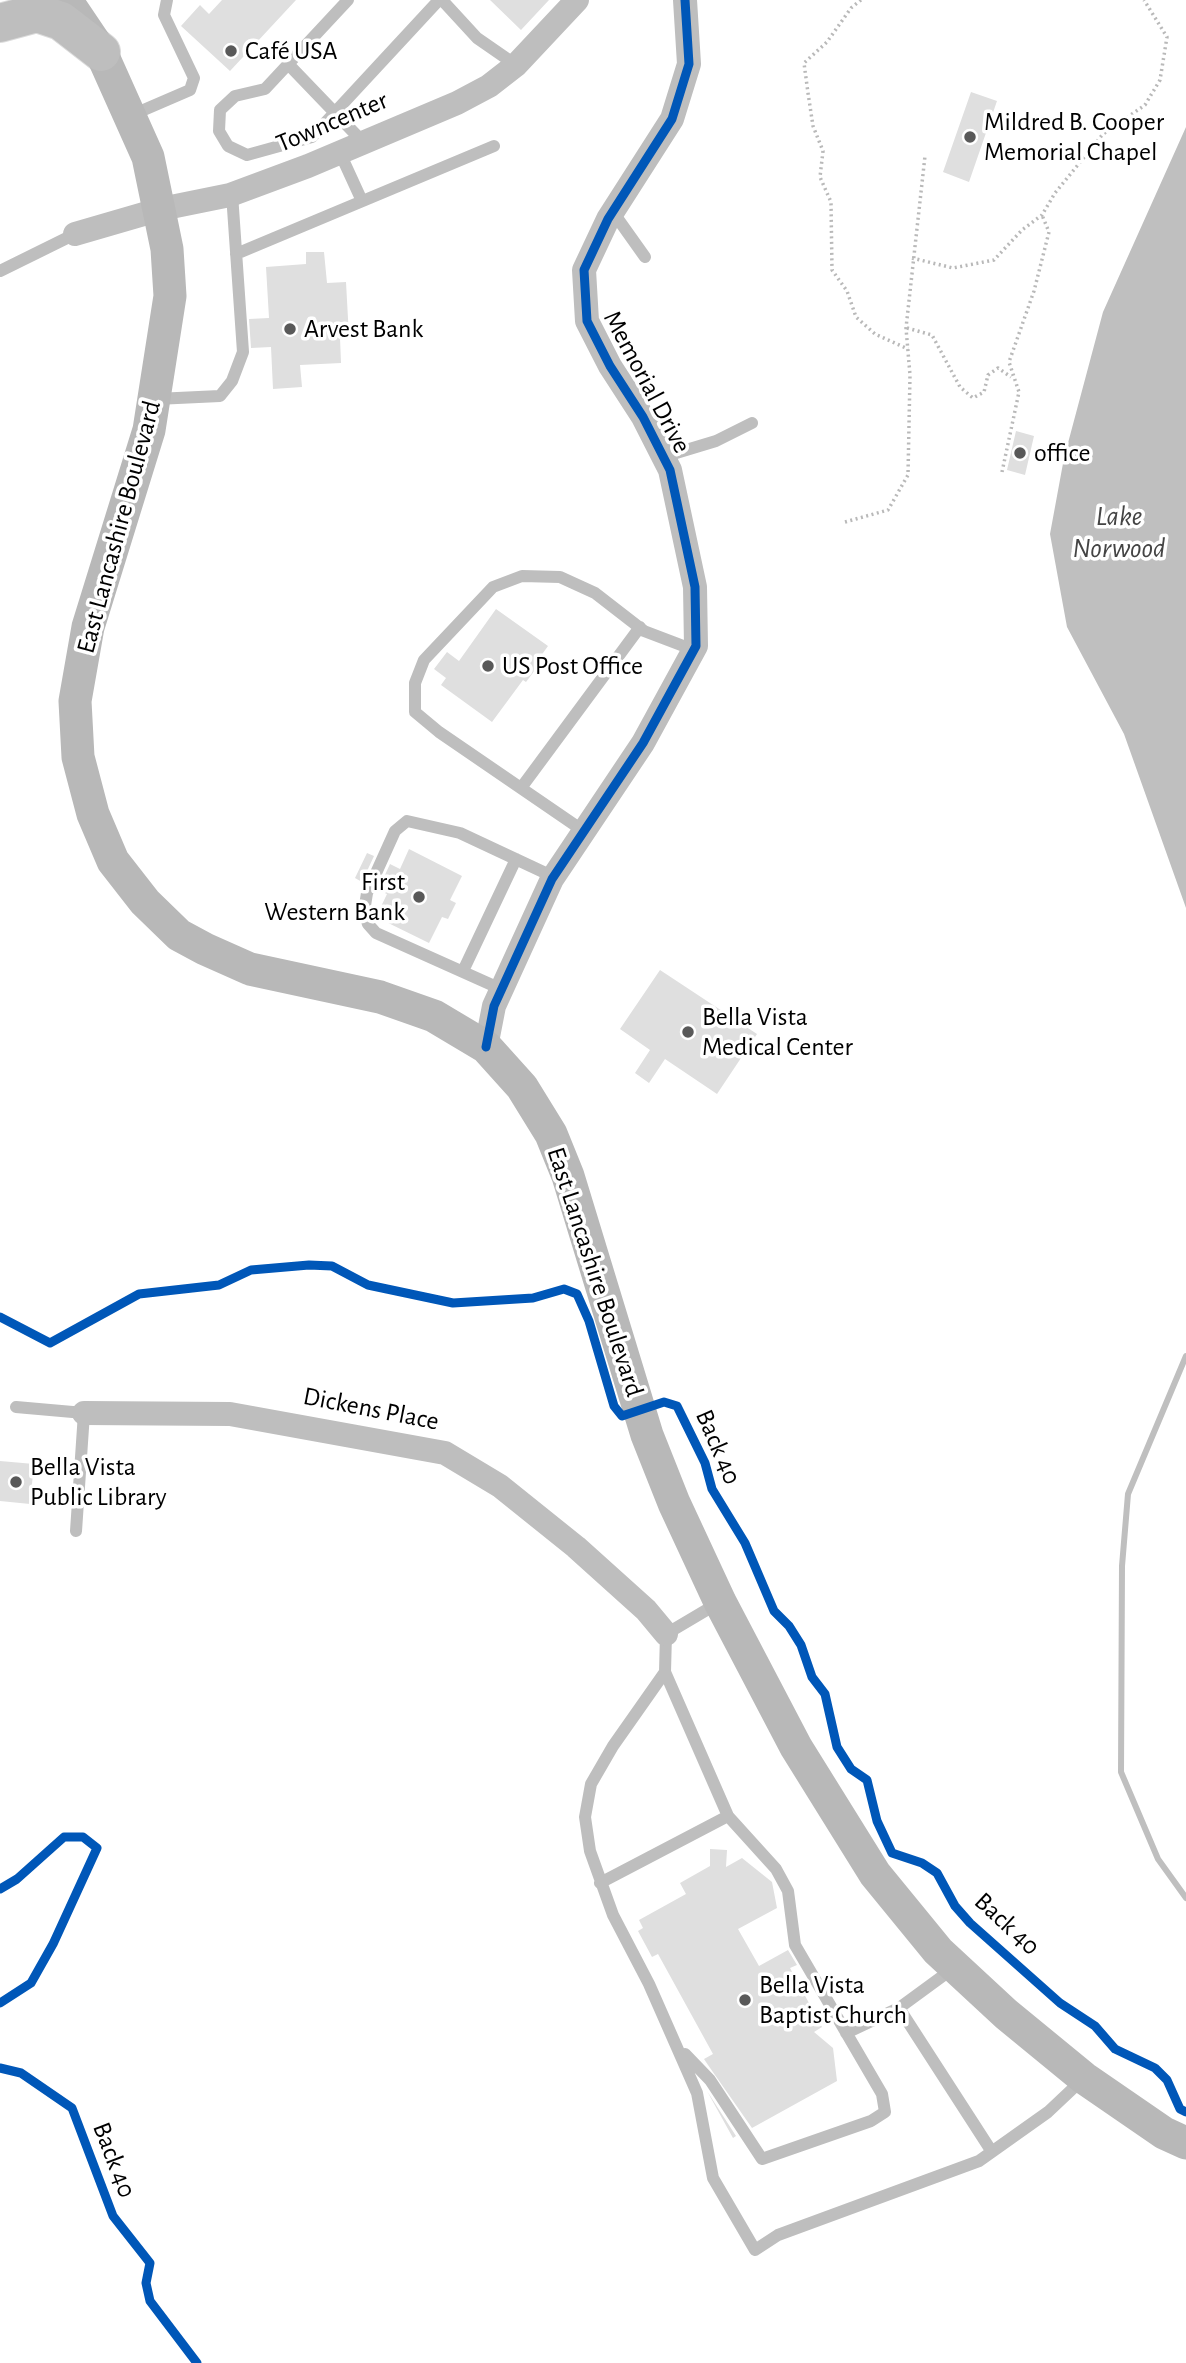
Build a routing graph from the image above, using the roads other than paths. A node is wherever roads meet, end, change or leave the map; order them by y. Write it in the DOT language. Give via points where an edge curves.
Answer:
graph roads {
  1 [pos="66,0"];
  2 [pos="167,0"];
  3 [pos="348,0"];
  4 [pos="441,0"];
  5 [pos="578,0"];
  6 [pos="685,0"];
  7 [pos="0,23"];
  8 [pos="101,52"];
  9 [pos="516,65"];
  10 [pos="290,66"];
  11 [pos="131,115"];
  12 [pos="335,115"];
  13 [pos="363,142"];
  14 [pos="494,146"];
  15 [pos="340,153"];
  16 [pos="232,194"];
  17 [pos="362,201"];
  18 [pos="161,209"];
  19 [pos="613,212"];
  20 [pos="75,234"];
  21 [pos="236,254"];
  22 [pos="645,257"];
  23 [pos="0,271"];
  24 [pos="155,399"];
  25 [pos="752,423"];
  26 [pos="663,457"];
  27 [pos="640,628"];
  28 [pos="694,650"];
  29 [pos="520,788"];
  30 [pos="585,832"];
  31 [pos="516,859"];
  32 [pos="554,877"];
  33 [pos="463,971"];
  34 [pos="501,989"];
  35 [pos="486,1047"];
  36 [pos="16,1407"];
  37 [pos="84,1413"];
  38 [pos="76,1531"];
  39 [pos="720,1602"];
  40 [pos="666,1634"];
  41 [pos="665,1672"];
  42 [pos="728,1816"];
  43 [pos="600,1883"];
  44 [pos="956,1967"];
  45 [pos="899,2008"];
  46 [pos="846,2033"];
  47 [pos="677,2045"];
  48 [pos="1084,2078"];
  49 [pos="1186,2143"];
  50 [pos="992,2152"];
  1 -- 8 [label="main road, East Lancashire Boulevard"];
  2 -- 11 [label="lane" via="164,15 194,79 190,90"];
  3 -- 10 [label="lane"];
  4 -- 9 [label="lane" via="477,38"];
  4 -- 12 [label="lane"];
  5 -- 9 [label="street, Towncenter"];
  6 -- 19 [label="street, Memorial Drive" via="689,64 672,119"];
  7 -- 8 [label="main road" via="37,13 61,21"];
  8 -- 11 [label="main road, East Lancashire Boulevard"];
  9 -- 13 [label="street, Towncenter" via="457,103"];
  10 -- 12 [label="lane"];
  10 -- 12 [label="lane" via="265,89 235,96 220,110 219,131 228,146 247,155 278,149 312,137"];
  11 -- 18 [label="main road, East Lancashire Boulevard"];
  12 -- 13 [label="lane"];
  13 -- 15 [label="street, Towncenter"];
  14 -- 17 [label="lane"];
  15 -- 16 [label="street, Towncenter"];
  15 -- 17 [label="lane"];
  16 -- 18 [label="street, Towncenter"];
  16 -- 21 [label="lane"];
  17 -- 21 [label="lane"];
  18 -- 20 [label="street, Towncenter"];
  18 -- 24 [label="main road, East Lancashire Boulevard" via="170,296"];
  19 -- 22 [label="lane"];
  19 -- 26 [label="street, Memorial Drive" via="584,270 587,321"];
  20 -- 23 [label="lane"];
  21 -- 24 [label="lane" via="243,352 232,381 220,396"];
  24 -- 35 [label="main road, East Lancashire Boulevard" via="88,627 75,701 78,758 93,814 113,861 145,902 179,934 205,949 250,969 380,997 434,1016"];
  25 -- 26 [label="lane" via="716,441"];
  26 -- 28 [label="street, Memorial Drive" via="670,470 695,587"];
  27 -- 28 [label="lane"];
  27 -- 29 [label="lane"];
  27 -- 29 [label="lane" via="595,593 560,577 522,576 492,587 424,660 415,683 415,712"];
  28 -- 30 [label="street, Memorial Drive" via="643,743"];
  29 -- 30 [label="lane"];
  30 -- 32 [label="street, Memorial Drive"];
  31 -- 32 [label="lane"];
  31 -- 33 [label="lane"];
  31 -- 33 [label="lane" via="434,826 407,821 395,831 366,893 368,924 376,933"];
  32 -- 34 [label="street, Memorial Drive"];
  33 -- 34 [label="lane"];
  34 -- 35 [label="street, Memorial Drive"];
  35 -- 39 [label="main road, East Lancashire Boulevard" via="522,1087 551,1134 647,1434"];
  36 -- 37 [label="lane"];
  37 -- 38 [label="lane"];
  37 -- 40 [label="street, Dickens Place" via="230,1414 444,1453 500,1486 576,1547"];
  39 -- 40 [label="lane"];
  39 -- 44 [label="main road, East Lancashire Boulevard" via="796,1747 875,1874"];
  40 -- 41 [label="lane"];
  41 -- 42 [label="lane"];
  41 -- 43 [label="lane" via="591,1784 585,1817"];
  42 -- 43 [label="lane"];
  42 -- 46 [label="lane" via="776,1869 788,1891 795,1945"];
  43 -- 47 [label="lane"];
  44 -- 45 [label="lane"];
  44 -- 48 [label="main road, East Lancashire Boulevard"];
  45 -- 46 [label="lane"];
  45 -- 50 [label="lane"];
  46 -- 47 [label="lane" via="882,2094 885,2112 762,2159 710,2080"];
  47 -- 50 [label="lane" via="697,2093 713,2178 755,2250 778,2235 979,2161"];
  48 -- 49 [label="main road, East Lancashire Boulevard"];
  48 -- 50 [label="lane" via="1048,2112"];
}
